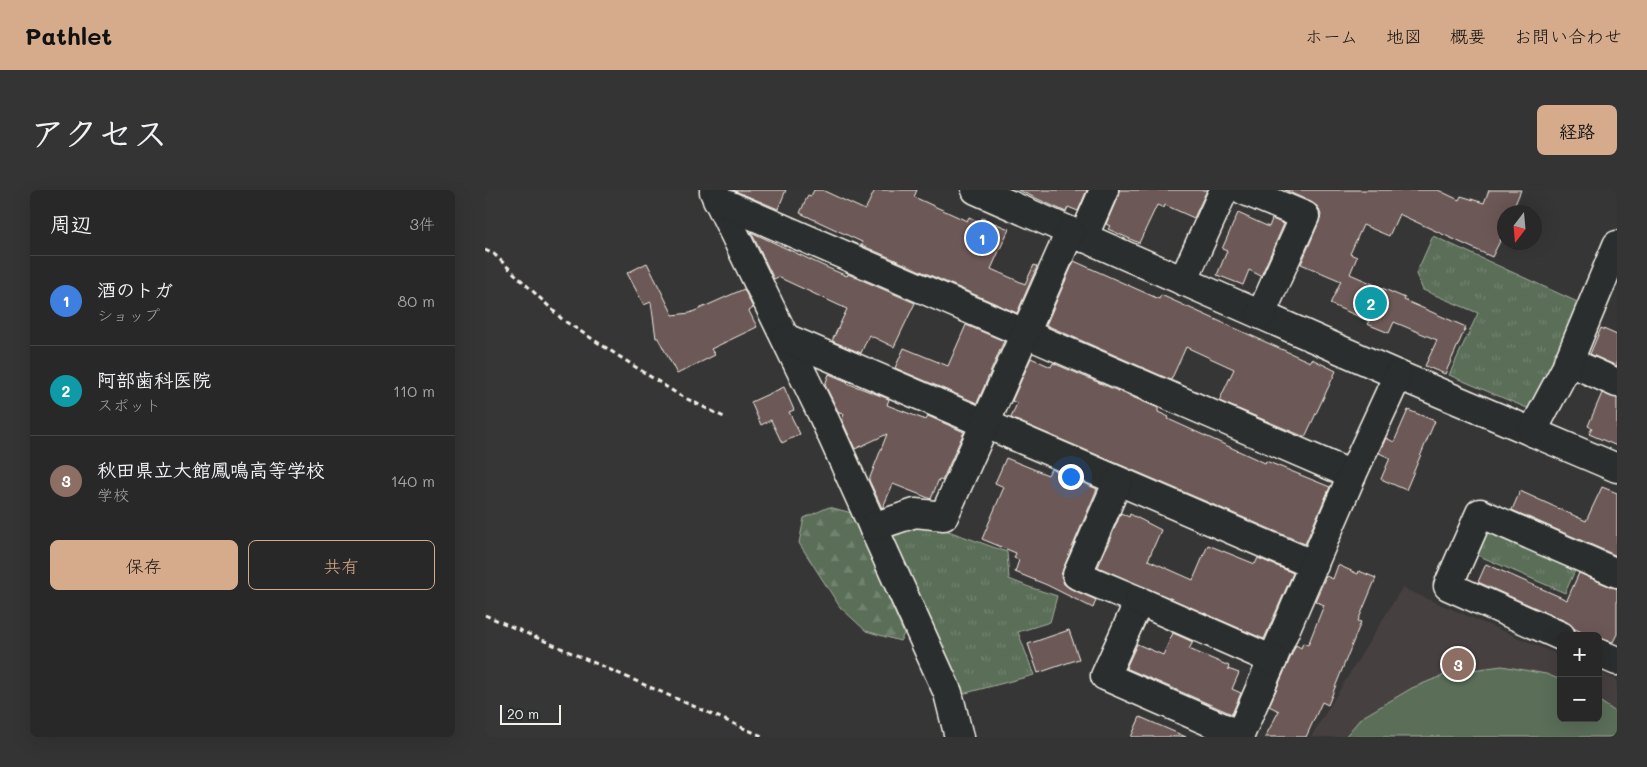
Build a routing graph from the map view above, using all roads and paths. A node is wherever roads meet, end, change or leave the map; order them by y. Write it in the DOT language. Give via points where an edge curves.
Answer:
graph roads {
  1 [pos="1104,190"];
  2 [pos="1224,190"];
  3 [pos="1243,190"];
  4 [pos="979,191"];
  5 [pos="715,195"];
  6 [pos="1077,235"];
  7 [pos="1617,244"];
  8 [pos="485,250"];
  9 [pos="1183,281"];
  10 [pos="1261,314"];
  11 [pos="1025,332"];
  12 [pos="786,338"];
  13 [pos="1568,361"];
  14 [pos="1398,375"];
  15 [pos="1617,383"];
  16 [pos="727,418"];
  17 [pos="984,423"];
  18 [pos="1532,432"];
  19 [pos="1617,468"];
  20 [pos="1352,474"];
  21 [pos="1118,480"];
  22 [pos="873,527"];
  23 [pos="1314,565"];
  24 [pos="1617,573"];
  25 [pos="1139,601"];
  26 [pos="485,615"];
  27 [pos="1557,634"];
  28 [pos="1602,654"];
  29 [pos="1273,660"];
  30 [pos="1617,661"];
  31 [pos="764,737"];
  32 [pos="959,737"];
  1 -- 6 [label="street"];
  2 -- 9 [label="street"];
  3 -- 10 [label="street" via="1305,216"];
  4 -- 6 [label="street"];
  5 -- 11 [label="street"];
  5 -- 12 [label="street"];
  6 -- 9 [label="street"];
  6 -- 11 [label="street"];
  7 -- 13 [label="street"];
  8 -- 16 [label="path" via="494,254 563,320 679,394"];
  9 -- 10 [label="street"];
  10 -- 14 [label="street"];
  11 -- 17 [label="street"];
  11 -- 20 [label="street"];
  12 -- 17 [label="street"];
  12 -- 22 [label="street"];
  13 -- 15 [label="street"];
  13 -- 18 [label="street"];
  14 -- 18 [label="street"];
  14 -- 20 [label="street"];
  17 -- 21 [label="street"];
  17 -- 22 [label="street" via="944,516 915,513"];
  18 -- 19 [label="street"];
  20 -- 23 [label="street"];
  21 -- 23 [label="street"];
  21 -- 25 [label="street" via="1077,575"];
  22 -- 32 [label="street" via="948,692"];
  23 -- 29 [label="street"];
  24 -- 27 [label="street" via="1481,513 1448,586"];
  25 -- 29 [label="street"];
  25 -- 29 [label="street" via="1105,676 1114,680 1240,735"];
  26 -- 31 [label="path"];
  28 -- 30 [label="street"];
}
